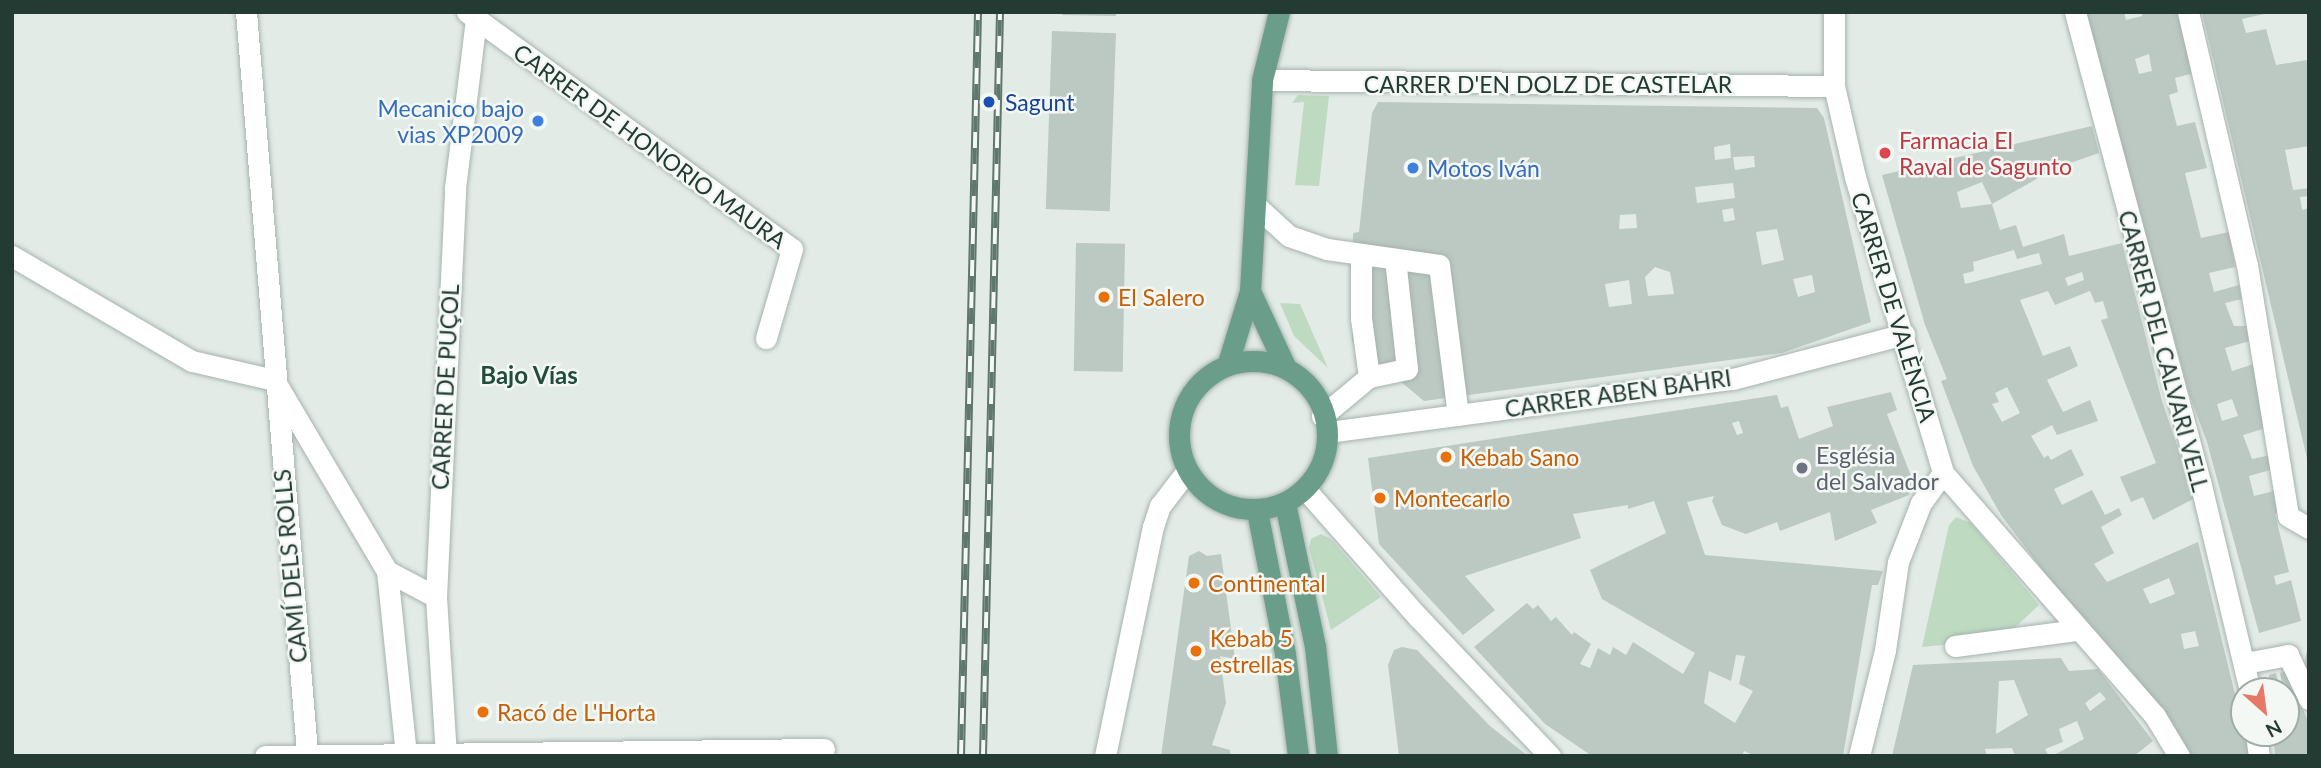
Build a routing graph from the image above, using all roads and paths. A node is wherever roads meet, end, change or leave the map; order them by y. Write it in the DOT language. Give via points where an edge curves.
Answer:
graph roads {
  1 [pos="246,12"];
  2 [pos="1279,12"];
  3 [pos="1834,12"];
  4 [pos="2075,12"];
  5 [pos="2188,12"];
  6 [pos="472,16"];
  7 [pos="1262,80"];
  8 [pos="1833,86"];
  9 [pos="1255,205"];
  10 [pos="12,256"];
  11 [pos="1361,257"];
  12 [pos="1395,259"];
  13 [pos="1250,291"];
  14 [pos="1904,334"];
  15 [pos="766,338"];
  16 [pos="1228,363"];
  17 [pos="1284,364"];
  18 [pos="1369,377"];
  19 [pos="274,380"];
  20 [pos="1458,415"];
  21 [pos="1325,424"];
  22 [pos="1186,472"];
  23 [pos="1943,473"];
  24 [pos="1305,489"];
  25 [pos="1285,503"];
  26 [pos="1257,511"];
  27 [pos="2309,528"];
  28 [pos="387,570"];
  29 [pos="436,597"];
  30 [pos="2076,630"];
  31 [pos="1955,646"];
  32 [pos="2245,663"];
  33 [pos="2248,677"];
  34 [pos="2309,699"];
  35 [pos="824,749"];
  36 [pos="307,752"];
  37 [pos="446,753"];
  38 [pos="406,755"];
  39 [pos="265,756"];
  40 [pos="1105,756"];
  41 [pos="1298,756"];
  42 [pos="1328,756"];
  43 [pos="1550,756"];
  44 [pos="1859,756"];
  45 [pos="2179,756"];
  1 -- 19 [label="street, CAMÍ DELS ROLLS"];
  2 -- 7 [label="main road"];
  3 -- 8 [label="street, CARRER DE VALÈNCIA"];
  4 -- 32 [label="street, CARRER DEL CALVARI VELL"];
  5 -- 27 [label="street" via="2248,265 2288,516"];
  6 -- 15 [label="street, CARRER DE HONORIO MAURA" via="792,248"];
  6 -- 29 [label="street, CARRER DE PUÇOL" via="455,188"];
  7 -- 8 [label="street, CARRER D'EN DOLZ DE CASTELAR"];
  7 -- 9 [label="main road"];
  8 -- 14 [label="street, CARRER DE VALÈNCIA" via="1855,177"];
  9 -- 11 [label="street" via="1289,236"];
  9 -- 13 [label="main road"];
  10 -- 19 [label="street" via="192,361"];
  11 -- 12 [label="street"];
  11 -- 18 [label="street" via="1361,318"];
  12 -- 18 [label="street" via="1407,369"];
  12 -- 20 [label="street" via="1439,265"];
  13 -- 16 [label="main road"];
  13 -- 17 [label="main road"];
  14 -- 20 [label="street, CARRER ABEN BAHRI" via="1733,379"];
  14 -- 23 [label="street, CARRER DE VALÈNCIA"];
  16 -- 17 [label="main road"];
  16 -- 22 [label="main road" via="1200,379 1177,423"];
  17 -- 21 [label="main road" via="1313,389"];
  18 -- 21 [label="street"];
  19 -- 28 [label="street, CAMÍ DELS ROLLS"];
  19 -- 36 [label="street, CAMÍ DELS ROLLS"];
  20 -- 21 [label="street, CARRER ABEN BAHRI"];
  21 -- 24 [label="main road" via="1323,463"];
  22 -- 26 [label="main road" via="1216,501"];
  22 -- 40 [label="street" via="1160,506 1153,527"];
  23 -- 30 [label="street"];
  23 -- 44 [label="street" via="1921,503 1898,562 1885,650"];
  24 -- 25 [label="main road"];
  24 -- 43 [label="street"];
  25 -- 26 [label="main road"];
  25 -- 42 [label="main road" via="1315,646"];
  26 -- 41 [label="main road" via="1285,654"];
  28 -- 29 [label="street"];
  28 -- 38 [label="street"];
  29 -- 37 [label="street, CARRER DE PUÇOL"];
  30 -- 31 [label="street"];
  30 -- 45 [label="street" via="2155,716"];
  32 -- 33 [label="street, CARRER DEL CALVARI VELL"];
  32 -- 34 [label="street" via="2288,655"];
  35 -- 37 [label="street"];
  36 -- 38 [label="street"];
  36 -- 39 [label="street"];
  37 -- 38 [label="street"];
}
